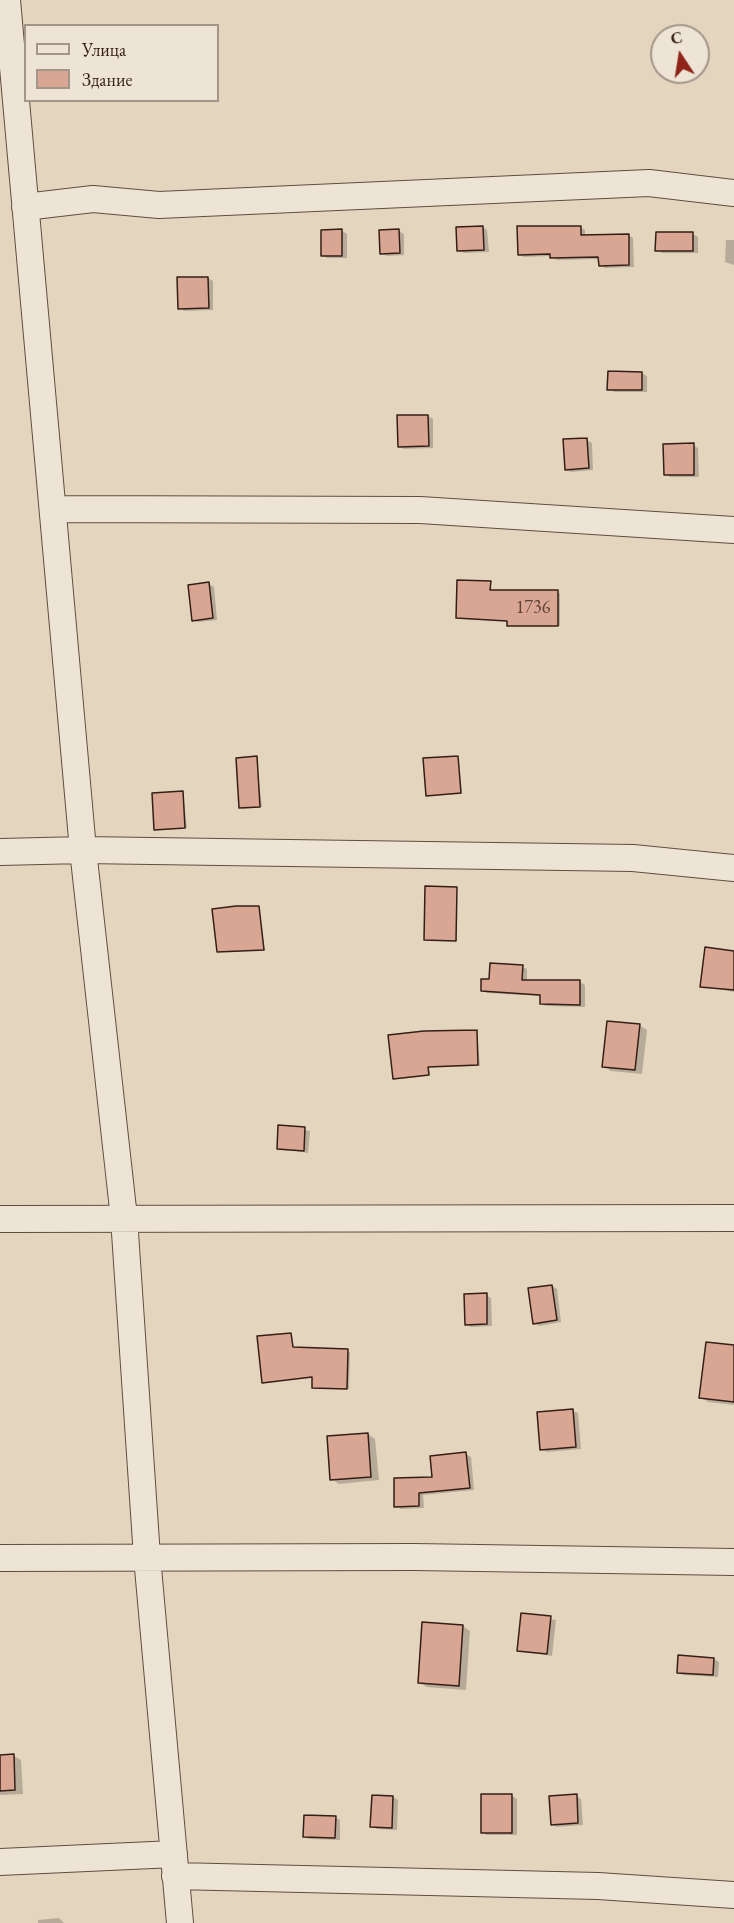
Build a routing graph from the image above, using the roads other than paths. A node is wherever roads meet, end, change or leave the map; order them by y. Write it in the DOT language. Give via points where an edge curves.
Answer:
graph roads {
  1 [pos="7,0"];
  2 [pos="734,193"];
  3 [pos="26,207"];
  4 [pos="52,509"];
  5 [pos="734,530"];
  6 [pos="83,849"];
  7 [pos="0,852"];
  8 [pos="734,868"];
  9 [pos="124,1218"];
  10 [pos="734,1218"];
  11 [pos="0,1219"];
  12 [pos="147,1557"];
  13 [pos="0,1558"];
  14 [pos="734,1562"];
  15 [pos="0,1862"];
  16 [pos="175,1865"];
  17 [pos="734,1896"];
  18 [pos="180,1923"];
  1 -- 3 [label="street"];
  2 -- 3 [label="street" via="649,183 159,205 93,200"];
  3 -- 4 [label="street"];
  4 -- 5 [label="street" via="420,510"];
  4 -- 6 [label="street"];
  6 -- 7 [label="street"];
  6 -- 8 [label="street" via="633,858"];
  6 -- 9 [label="street"];
  9 -- 10 [label="street"];
  9 -- 11 [label="street"];
  9 -- 12 [label="street"];
  12 -- 13 [label="street"];
  12 -- 14 [label="street"];
  12 -- 16 [label="street"];
  15 -- 16 [label="street"];
  16 -- 17 [label="street"];
  16 -- 18 [label="street"];
}
